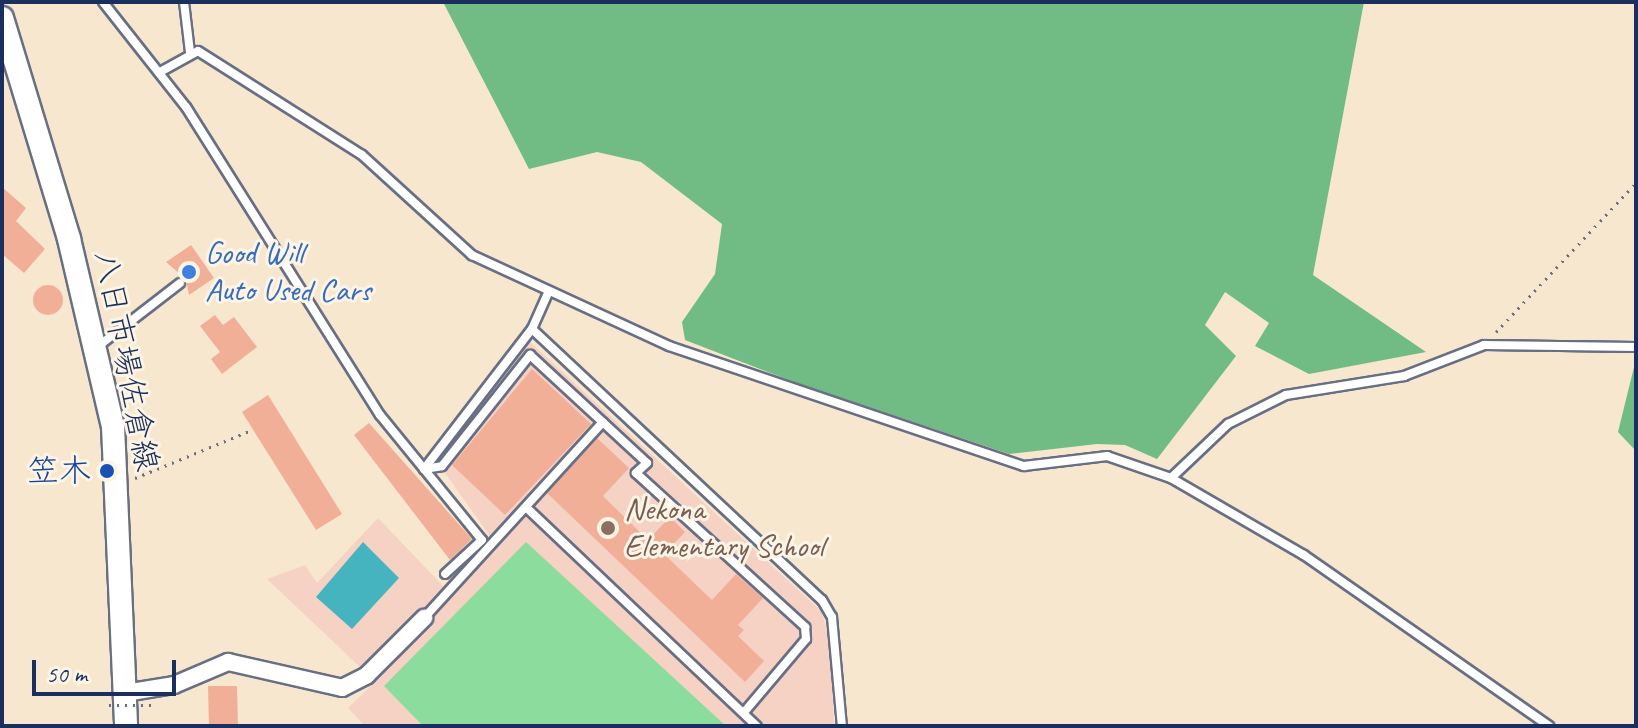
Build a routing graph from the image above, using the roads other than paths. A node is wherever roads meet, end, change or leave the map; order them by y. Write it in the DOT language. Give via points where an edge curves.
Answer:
graph roads {
  1 [pos="103,2"];
  2 [pos="184,2"];
  3 [pos="2,18"];
  4 [pos="190,52"];
  5 [pos="160,72"];
  6 [pos="180,283"];
  7 [pos="547,295"];
  8 [pos="532,329"];
  9 [pos="1636,347"];
  10 [pos="96,348"];
  11 [pos="603,422"];
  12 [pos="424,469"];
  13 [pos="1171,478"];
  14 [pos="529,510"];
  15 [pos="445,574"];
  16 [pos="424,618"];
  17 [pos="122,707"];
  18 [pos="746,710"];
  19 [pos="757,726"];
  20 [pos="842,726"];
  21 [pos="1549,726"];
  1 -- 5 [label="lane"];
  2 -- 4 [label="lane"];
  3 -- 10 [label="main road, 八日市場佐倉線"];
  4 -- 5 [label="lane"];
  4 -- 7 [label="lane" via="362,155 433,226"];
  5 -- 12 [label="lane" via="354,377"];
  6 -- 10 [label="lane"];
  7 -- 8 [label="lane"];
  7 -- 13 [label="lane" via="669,346 1024,466 1107,456"];
  8 -- 12 [label="lane"];
  8 -- 20 [label="lane" via="822,600 833,626"];
  9 -- 13 [label="lane" via="1484,345 1404,376 1286,395 1228,424"];
  10 -- 17 [label="main road, 八日市場佐倉線" via="122,505"];
  11 -- 12 [label="lane" via="530,355 442,466"];
  11 -- 14 [label="lane"];
  11 -- 18 [label="lane" via="647,463 636,473 808,632"];
  12 -- 15 [label="lane" via="482,540"];
  13 -- 21 [label="lane" via="1304,555"];
  14 -- 16 [label="lane"];
  14 -- 18 [label="lane"];
  16 -- 17 [label="street" via="367,675 342,688 228,662"];
  18 -- 19 [label="lane"];
}
